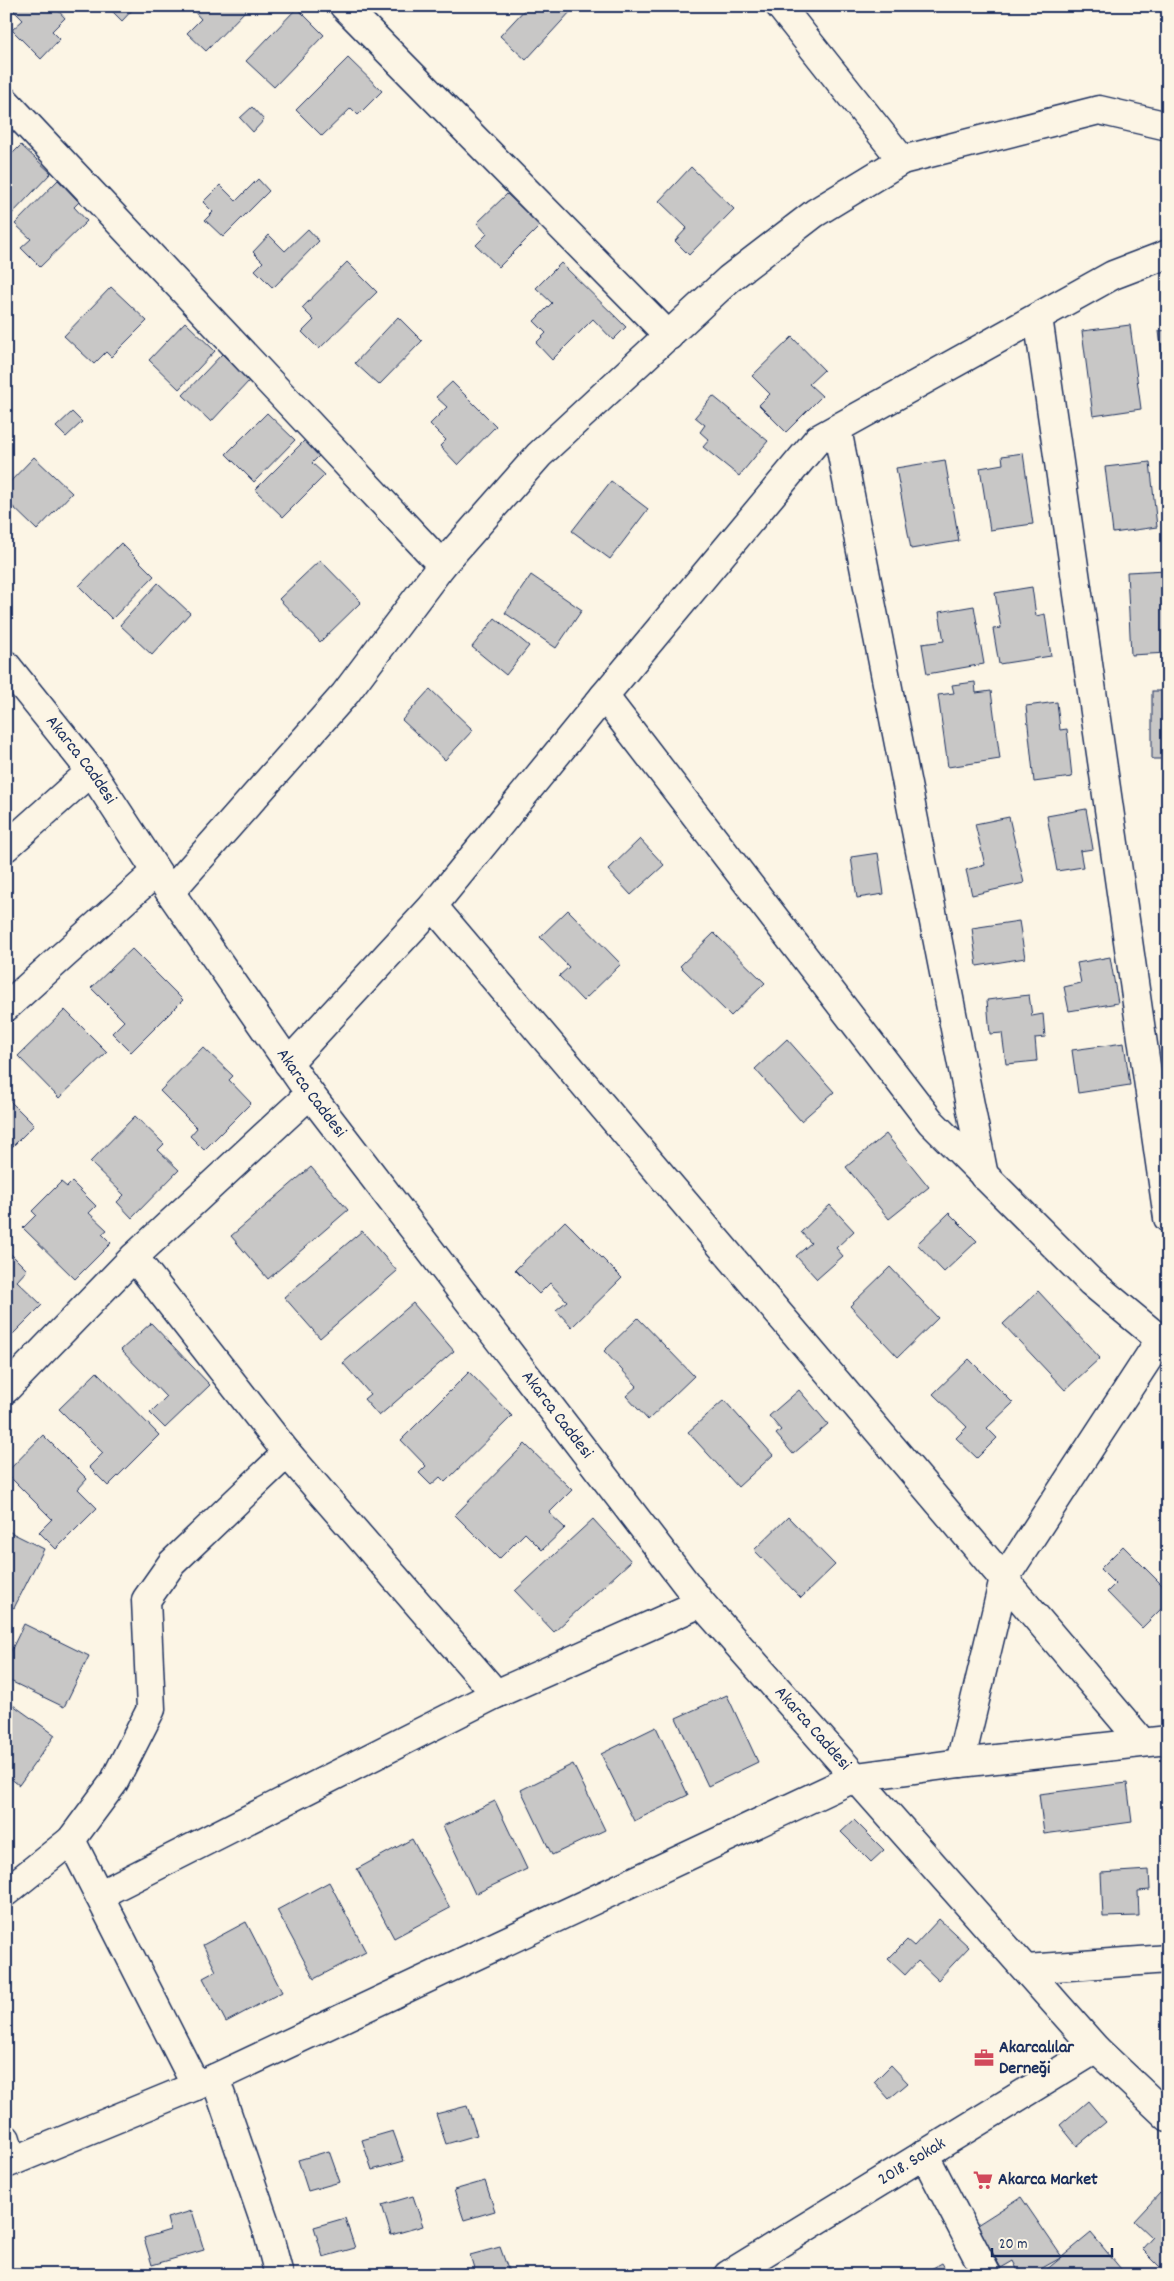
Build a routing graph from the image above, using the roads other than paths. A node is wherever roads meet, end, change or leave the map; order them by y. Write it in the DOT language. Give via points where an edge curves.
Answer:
graph roads {
  1 [pos="344,6"];
  2 [pos="780,6"];
  3 [pos="6,102"];
  4 [pos="1168,126"];
  5 [pos="902,160"];
  6 [pos="1168,254"];
  7 [pos="1038,318"];
  8 [pos="670,336"];
  9 [pos="837,429"];
  10 [pos="442,565"];
  11 [pos="6,665"];
  12 [pos="604,696"];
  13 [pos="91,771"];
  14 [pos="6,847"];
  15 [pos="163,882"];
  16 [pos="433,906"];
  17 [pos="6,1007"];
  18 [pos="288,1063"];
  19 [pos="310,1094"];
  20 [pos="984,1176"];
  21 [pos="1168,1218"];
  22 [pos="134,1257"];
  23 [pos="1164,1343"];
  24 [pos="6,1389"];
  25 [pos="287,1453"];
  26 [pos="1004,1579"];
  27 [pos="701,1603"];
  28 [pos="496,1694"];
  29 [pos="1155,1741"];
  30 [pos="960,1763"];
  31 [pos="856,1777"];
  32 [pos="71,1840"];
  33 [pos="6,1892"];
  34 [pos="99,1895"];
  35 [pos="1168,1958"];
  36 [pos="1026,1969"];
  37 [pos="1096,2049"];
  38 [pos="205,2082"];
  39 [pos="1168,2117"];
  40 [pos="924,2154"];
  41 [pos="8,2155"];
  42 [pos="730,2274"];
  43 [pos="279,2275"];
  44 [pos="987,2275"];
  1 -- 8 [label="street"];
  2 -- 5 [label="street"];
  3 -- 10 [label="street"];
  4 -- 5 [label="street" via="1099,110"];
  5 -- 8 [label="street" via="808,219 729,279"];
  6 -- 7 [label="street" via="1113,275"];
  7 -- 9 [label="street"];
  7 -- 21 [label="street"];
  8 -- 10 [label="street" via="539,455"];
  9 -- 12 [label="street" via="818,439"];
  9 -- 20 [label="street"];
  10 -- 15 [label="street" via="345,694"];
  11 -- 13 [label="street, Akarca Caddesi"];
  12 -- 16 [label="street"];
  12 -- 20 [label="street" via="931,1122"];
  13 -- 14 [label="street"];
  13 -- 15 [label="street, Akarca Caddesi"];
  15 -- 17 [label="street"];
  15 -- 18 [label="street, Akarca Caddesi"];
  16 -- 18 [label="street"];
  16 -- 26 [label="street"];
  18 -- 19 [label="street, Akarca Caddesi"];
  19 -- 22 [label="street"];
  19 -- 27 [label="street, Akarca Caddesi"];
  20 -- 23 [label="street" via="1091,1282"];
  22 -- 24 [label="street"];
  22 -- 25 [label="street"];
  23 -- 26 [label="street"];
  25 -- 28 [label="street"];
  25 -- 32 [label="street" via="172,1563 146,1600 151,1709 114,1782"];
  26 -- 29 [label="street"];
  26 -- 30 [label="street"];
  27 -- 28 [label="street"];
  27 -- 31 [label="street, Akarca Caddesi"];
  28 -- 34 [label="street"];
  29 -- 30 [label="street"];
  30 -- 31 [label="street"];
  31 -- 36 [label="street, Akarca Caddesi"];
  31 -- 38 [label="street"];
  32 -- 33 [label="street"];
  32 -- 34 [label="street"];
  34 -- 38 [label="street"];
  35 -- 36 [label="street"];
  36 -- 37 [label="street, Akarca Caddesi"];
  37 -- 39 [label="street, Akarca Caddesi"];
  37 -- 40 [label="street, 2018. Sokak"];
  38 -- 41 [label="street"];
  38 -- 43 [label="street" via="267,2229"];
  40 -- 42 [label="street, 2018. Sokak"];
  40 -- 44 [label="street"];
}
